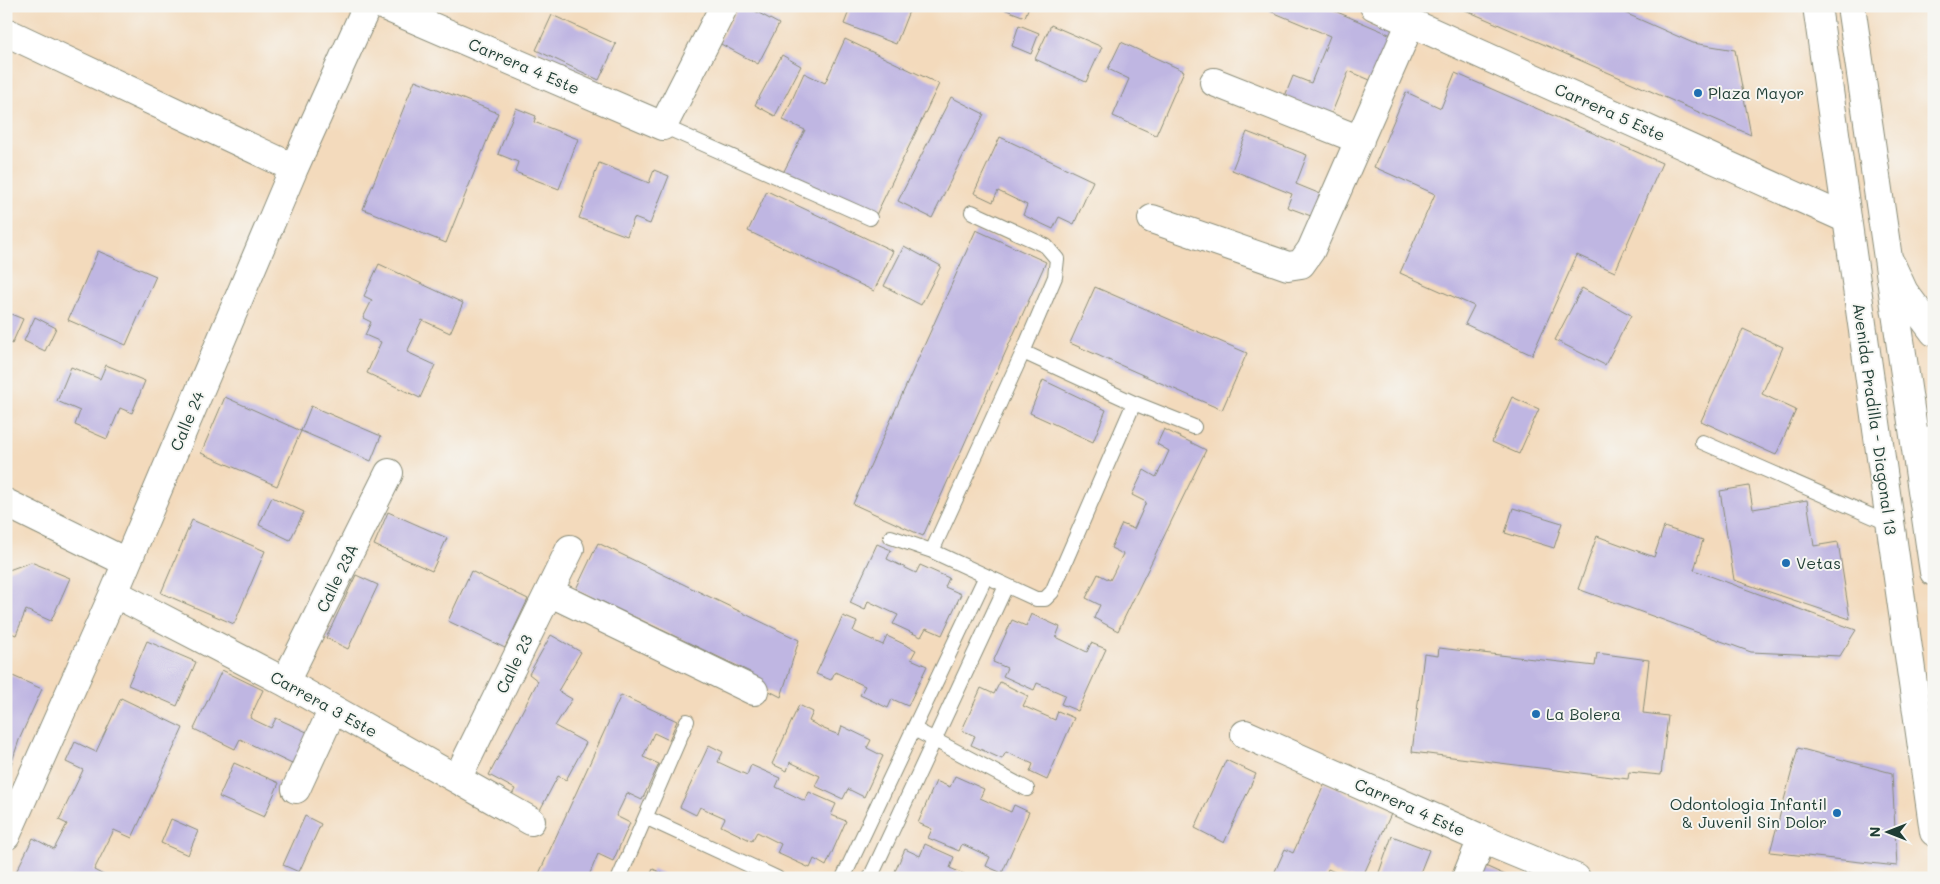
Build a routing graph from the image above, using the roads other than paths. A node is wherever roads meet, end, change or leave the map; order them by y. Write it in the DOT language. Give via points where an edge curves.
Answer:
graph roads {
  1 [pos="367,6"];
  2 [pos="384,6"];
  3 [pos="724,6"];
  4 [pos="1374,6"];
  5 [pos="1817,6"];
  6 [pos="1851,6"];
  7 [pos="1411,22"];
  8 [pos="6,32"];
  9 [pos="1214,82"];
  10 [pos="663,126"];
  11 [pos="1360,140"];
  12 [pos="294,168"];
  13 [pos="972,212"];
  14 [pos="870,218"];
  15 [pos="1846,218"];
  16 [pos="1152,220"];
  17 [pos="1886,253"];
  18 [pos="1934,332"];
  19 [pos="1023,352"];
  20 [pos="1134,403"];
  21 [pos="1194,426"];
  22 [pos="1934,439"];
  23 [pos="1702,442"];
  24 [pos="389,473"];
  25 [pos="1922,488"];
  26 [pos="6,503"];
  27 [pos="1890,524"];
  28 [pos="892,537"];
  29 [pos="570,549"];
  30 [pos="932,552"];
  31 [pos="126,562"];
  32 [pos="1934,572"];
  33 [pos="986,576"];
  34 [pos="1006,586"];
  35 [pos="549,592"];
  36 [pos="114,594"];
  37 [pos="285,682"];
  38 [pos="754,691"];
  39 [pos="333,709"];
  40 [pos="688,721"];
  41 [pos="914,729"];
  42 [pos="1245,734"];
  43 [pos="934,739"];
  44 [pos="458,779"];
  45 [pos="296,789"];
  46 [pos="1027,789"];
  47 [pos="647,818"];
  48 [pos="531,821"];
  49 [pos="1934,832"];
  50 [pos="6,836"];
  51 [pos="1482,839"];
  52 [pos="751,872"];
  53 [pos="619,878"];
  54 [pos="777,878"];
  55 [pos="843,878"];
  56 [pos="870,878"];
  57 [pos="1466,878"];
  58 [pos="1576,878"];
  1 -- 12 [label="street, Calle 24"];
  2 -- 10 [label="street, Carrera 4 Este"];
  3 -- 10 [label="street"];
  4 -- 7 [label="street, Carrera 5 Este"];
  5 -- 15 [label="street, Avenida Pradilla - Diagonal 13"];
  6 -- 17 [label="street"];
  7 -- 11 [label="street"];
  7 -- 15 [label="street, Carrera 5 Este"];
  8 -- 12 [label="street"];
  9 -- 11 [label="street"];
  10 -- 14 [label="lane"];
  11 -- 16 [label="street" via="1312,250 1301,264 1288,266"];
  12 -- 31 [label="street, Calle 24"];
  13 -- 19 [label="lane" via="1046,246 1056,259 1055,277"];
  15 -- 27 [label="street, Avenida Pradilla - Diagonal 13"];
  17 -- 18 [label="street" via="1904,292"];
  17 -- 25 [label="street"];
  19 -- 20 [label="lane"];
  19 -- 30 [label="lane"];
  20 -- 21 [label="lane"];
  20 -- 34 [label="lane" via="1052,592 1045,599 1036,599"];
  22 -- 25 [label="street" via="1926,453"];
  23 -- 27 [label="lane"];
  24 -- 37 [label="street, Calle 23A"];
  25 -- 32 [label="street"];
  26 -- 31 [label="street"];
  27 -- 49 [label="street, Avenida Pradilla - Diagonal 13"];
  28 -- 30 [label="lane"];
  29 -- 35 [label="street, Calle 23"];
  30 -- 33 [label="lane"];
  31 -- 36 [label="street, Calle 24"];
  33 -- 34 [label="lane"];
  33 -- 41 [label="lane"];
  34 -- 43 [label="lane"];
  35 -- 38 [label="street"];
  35 -- 44 [label="street, Calle 23"];
  36 -- 37 [label="street, Carrera 3 Este"];
  36 -- 50 [label="street, Calle 24"];
  37 -- 39 [label="street, Carrera 3 Este"];
  39 -- 44 [label="street, Carrera 3 Este"];
  39 -- 45 [label="street"];
  40 -- 47 [label="lane"];
  41 -- 43 [label="lane"];
  41 -- 55 [label="lane"];
  42 -- 51 [label="street, Carrera 4 Este"];
  43 -- 46 [label="lane"];
  43 -- 56 [label="lane"];
  44 -- 48 [label="street, Carrera 3 Este"];
  47 -- 52 [label="lane"];
  47 -- 53 [label="lane"];
  51 -- 57 [label="street"];
  51 -- 58 [label="street, Carrera 4 Este"];
  52 -- 54 [label="lane"];
}
